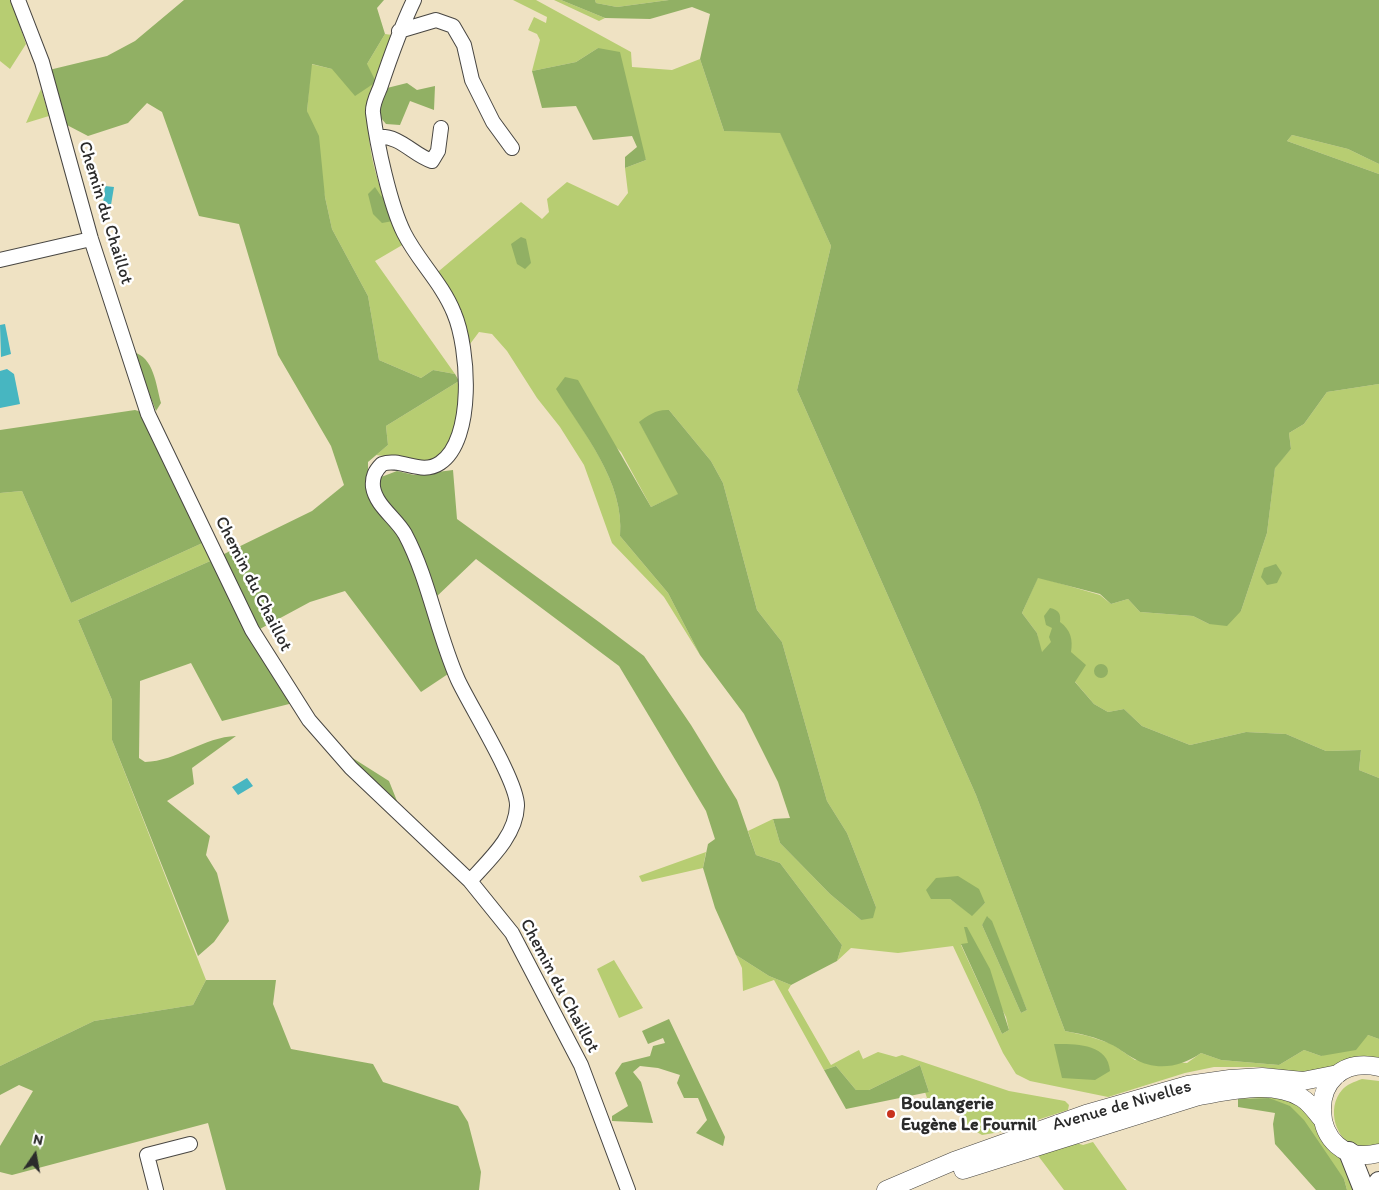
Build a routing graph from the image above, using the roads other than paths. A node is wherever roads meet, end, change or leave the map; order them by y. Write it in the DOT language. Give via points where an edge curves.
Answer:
graph roads {
  1 [pos="18,0"];
  2 [pos="414,0"];
  3 [pos="399,31"];
  4 [pos="441,128"];
  5 [pos="378,137"];
  6 [pos="512,148"];
  7 [pos="91,238"];
  8 [pos="0,260"];
  9 [pos="470,881"];
  10 [pos="1379,1066"];
  11 [pos="1338,1074"];
  12 [pos="1321,1118"];
  13 [pos="190,1144"];
  14 [pos="1349,1152"];
  15 [pos="1379,1153"];
  16 [pos="1379,1182"];
  17 [pos="156,1190"];
  18 [pos="628,1190"];
  19 [pos="886,1190"];
  20 [pos="1364,1190"];
  21 [pos="1378,1190"];
  1 -- 7 [label="street, Chemin du Chaillot" via="42,62"];
  2 -- 3 [label="street"];
  3 -- 5 [label="street" via="372,110"];
  3 -- 6 [label="street" via="436,20 453,26 464,44 472,80 484,105"];
  4 -- 5 [label="street" via="438,151 432,160 402,142 386,136"];
  5 -- 9 [label="street" via="392,201 404,234 445,293 455,314 463,354 463,416 460,435 449,455 427,468 388,461 375,471 373,489 404,533 458,679 510,781 518,804 515,823"];
  7 -- 8 [label="street"];
  7 -- 9 [label="street, Chemin du Chaillot" via="148,414 252,630 308,720 351,768"];
  9 -- 18 [label="street, Chemin du Chaillot" via="512,933 572,1048"];
  10 -- 11 [label="main road, Avenue de Nivelles" via="1364,1064"];
  11 -- 12 [label="main road" via="1323,1094"];
  11 -- 19 [label="main road, Avenue de Nivelles" via="1303,1081 1254,1078 1188,1085 1086,1114 954,1161"];
  12 -- 14 [label="main road, Avenue de Nivelles" via="1326,1132"];
  12 -- 19 [label="main road, Avenue de Nivelles" via="1303,1098 1286,1092 1233,1090 1199,1096 960,1171"];
  13 -- 17 [label="street" via="147,1155"];
  14 -- 15 [label="main road" via="1360,1155"];
  14 -- 20 [label="highway"];
  16 -- 21 [label="highway"];
}
